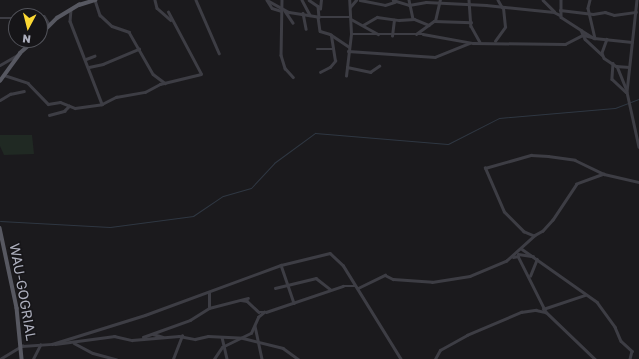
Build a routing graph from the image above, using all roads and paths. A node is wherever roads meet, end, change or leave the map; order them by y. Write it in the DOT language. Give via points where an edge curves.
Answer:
graph roads {
  1 [pos="95,0"];
  2 [pos="155,0"];
  3 [pos="196,0"];
  4 [pos="267,0"];
  5 [pos="282,0"];
  6 [pos="302,0"];
  7 [pos="310,0"];
  8 [pos="321,0"];
  9 [pos="349,0"];
  10 [pos="356,0"];
  11 [pos="360,0"];
  12 [pos="409,0"];
  13 [pos="440,0"];
  14 [pos="469,0"];
  15 [pos="498,0"];
  16 [pos="542,0"];
  17 [pos="590,0"];
  18 [pos="637,0"];
  19 [pos="394,1"];
  20 [pos="561,1"];
  21 [pos="410,4"];
  22 [pos="440,4"];
  23 [pos="469,5"];
  24 [pos="281,7"];
  25 [pos="350,7"];
  26 [pos="502,7"];
  27 [pos="71,9"];
  28 [pos="285,10"];
  29 [pos="319,10"];
  30 [pos="560,10"];
  31 [pos="281,11"];
  32 [pos="168,12"];
  33 [pos="554,12"];
  34 [pos="636,12"];
  35 [pos="303,13"];
  36 [pos="590,13"];
  37 [pos="310,14"];
  38 [pos="410,15"];
  39 [pos="560,15"];
  40 [pos="319,17"];
  41 [pos="350,18"];
  42 [pos="413,19"];
  43 [pos="394,20"];
  44 [pos="407,20"];
  45 [pos="435,21"];
  46 [pos="173,22"];
  47 [pos="471,22"];
  48 [pos="293,23"];
  49 [pos="49,24"];
  50 [pos="362,25"];
  51 [pos="429,25"];
  52 [pos="592,26"];
  53 [pos="306,29"];
  54 [pos="581,30"];
  55 [pos="586,33"];
  56 [pos="331,34"];
  57 [pos="350,34"];
  58 [pos="378,34"];
  59 [pos="415,34"];
  60 [pos="583,35"];
  61 [pos="392,36"];
  62 [pos="594,38"];
  63 [pos="607,40"];
  64 [pos="495,41"];
  65 [pos="480,42"];
  66 [pos="632,42"];
  67 [pos="470,43"];
  68 [pos="349,47"];
  69 [pos="26,48"];
  70 [pos="139,49"];
  71 [pos="317,49"];
  72 [pos="332,49"];
  73 [pos="348,51"];
  74 [pos="20,53"];
  75 [pos="219,53"];
  76 [pos="602,55"];
  77 [pos="94,56"];
  78 [pos="86,59"];
  79 [pos="613,63"];
  80 [pos="0,65"];
  81 [pos="379,66"];
  82 [pos="617,66"];
  83 [pos="89,67"];
  84 [pos="347,67"];
  85 [pos="629,67"];
  86 [pos="320,72"];
  87 [pos="4,75"];
  88 [pos="346,76"];
  89 [pos="293,77"];
  90 [pos="0,81"];
  91 [pos="165,83"];
  92 [pos="24,91"];
  93 [pos="627,92"];
  94 [pos="0,100"];
  95 [pos="102,104"];
  96 [pos="69,106"];
  97 [pos="49,115"];
  98 [pos="639,147"];
  99 [pos="604,174"];
  100 [pos="639,182"];
  101 [pos="0,228"];
  102 [pos="534,236"];
  103 [pos="522,249"];
  104 [pos="518,254"];
  105 [pos="534,256"];
  106 [pos="537,259"];
  107 [pos="281,265"];
  108 [pos="530,276"];
  109 [pos="288,285"];
  110 [pos="356,287"];
  111 [pos="275,288"];
  112 [pos="330,290"];
  113 [pos="210,293"];
  114 [pos="585,295"];
  115 [pos="248,298"];
  116 [pos="241,300"];
  117 [pos="294,304"];
  118 [pos="209,308"];
  119 [pos="543,309"];
  120 [pos="264,312"];
  121 [pos="546,312"];
  122 [pos="255,325"];
  123 [pos="152,334"];
  124 [pos="182,336"];
  125 [pos="164,337"];
  126 [pos="222,337"];
  127 [pos="243,338"];
  128 [pos="139,339"];
  129 [pos="258,341"];
  130 [pos="72,342"];
  131 [pos="52,344"];
  132 [pos="40,345"];
  133 [pos="22,346"];
  134 [pos="222,347"];
  135 [pos="0,359"];
  136 [pos="22,359"];
  137 [pos="33,359"];
  138 [pos="116,359"];
  139 [pos="173,359"];
  140 [pos="214,359"];
  141 [pos="227,359"];
  142 [pos="262,359"];
  143 [pos="298,359"];
  144 [pos="401,359"];
  145 [pos="435,359"];
  146 [pos="595,359"];
  147 [pos="630,359"];
  1 -- 27 [label="main road"];
  1 -- 70 [label="street" via="100,15 112,26 129,32"];
  2 -- 46 [label="street" via="157,8"];
  3 -- 75 [label="street"];
  4 -- 24 [label="street"];
  4 -- 31 [label="street" via="272,8"];
  5 -- 24 [label="street"];
  6 -- 37 [label="street"];
  7 -- 29 [label="street"];
  8 -- 29 [label="street"];
  9 -- 25 [label="street"];
  10 -- 25 [label="street"];
  11 -- 19 [label="street" via="386,5"];
  12 -- 21 [label="street"];
  13 -- 22 [label="street"];
  14 -- 23 [label="street"];
  15 -- 26 [label="street"];
  16 -- 33 [label="street"];
  17 -- 36 [label="street"];
  18 -- 34 [label="street"];
  19 -- 21 [label="street"];
  20 -- 30 [label="street"];
  21 -- 22 [label="street"];
  21 -- 38 [label="street"];
  22 -- 23 [label="street"];
  22 -- 45 [label="street"];
  23 -- 26 [label="street"];
  23 -- 47 [label="street"];
  24 -- 28 [label="street"];
  24 -- 31 [label="street"];
  25 -- 41 [label="street"];
  26 -- 33 [label="street"];
  26 -- 64 [label="street" via="505,27"];
  27 -- 49 [label="main road"];
  27 -- 78 [label="street" via="70,21"];
  28 -- 35 [label="street"];
  28 -- 48 [label="street"];
  29 -- 40 [label="street"];
  30 -- 36 [label="street"];
  30 -- 39 [label="street"];
  31 -- 89 [label="street" via="281,58 286,70"];
  32 -- 46 [label="street"];
  33 -- 39 [label="street"];
  34 -- 36 [label="street" via="615,15 605,12"];
  34 -- 66 [label="street"];
  35 -- 37 [label="street"];
  35 -- 53 [label="street"];
  36 -- 52 [label="street"];
  37 -- 40 [label="street"];
  38 -- 42 [label="street"];
  38 -- 44 [label="street"];
  39 -- 54 [label="street"];
  40 -- 41 [label="street"];
  40 -- 56 [label="street" via="320,31"];
  41 -- 50 [label="street"];
  41 -- 57 [label="street"];
  42 -- 44 [label="street"];
  42 -- 51 [label="street"];
  43 -- 44 [label="street"];
  43 -- 50 [label="street" via="376,17"];
  43 -- 61 [label="street"];
  45 -- 47 [label="street"];
  45 -- 51 [label="street"];
  46 -- 91 [label="street" via="201,74"];
  47 -- 65 [label="street"];
  50 -- 58 [label="street"];
  51 -- 59 [label="street"];
  52 -- 55 [label="street"];
  52 -- 62 [label="street"];
  54 -- 55 [label="street"];
  54 -- 60 [label="street"];
  55 -- 62 [label="street"];
  56 -- 68 [label="street"];
  56 -- 72 [label="street"];
  57 -- 58 [label="street"];
  57 -- 68 [label="street"];
  58 -- 61 [label="street"];
  59 -- 61 [label="street"];
  59 -- 67 [label="street"];
  60 -- 62 [label="street"];
  60 -- 64 [label="street" via="567,44"];
  60 -- 76 [label="street"];
  62 -- 63 [label="street"];
  63 -- 66 [label="street"];
  63 -- 76 [label="street"];
  64 -- 65 [label="street"];
  65 -- 67 [label="street"];
  66 -- 85 [label="street"];
  67 -- 73 [label="street" via="435,57"];
  68 -- 73 [label="street"];
  69 -- 74 [label="main road"];
  70 -- 83 [label="street"];
  70 -- 91 [label="street" via="152,74"];
  71 -- 72 [label="street"];
  72 -- 86 [label="street" via="334,62"];
  73 -- 84 [label="street"];
  74 -- 80 [label="street"];
  74 -- 87 [label="main road"];
  76 -- 79 [label="street"];
  77 -- 78 [label="street"];
  78 -- 83 [label="street"];
  79 -- 82 [label="street"];
  79 -- 93 [label="street" via="612,79"];
  81 -- 84 [label="street" via="370,72"];
  82 -- 85 [label="street"];
  82 -- 93 [label="street"];
  83 -- 95 [label="street"];
  84 -- 88 [label="street"];
  85 -- 93 [label="street"];
  87 -- 90 [label="main road"];
  87 -- 96 [label="street" via="28,83 48,104 60,102"];
  91 -- 95 [label="street" via="145,92 116,97"];
  92 -- 94 [label="street" via="10,94"];
  93 -- 98 [label="street"];
  95 -- 96 [label="street" via="76,108"];
  96 -- 97 [label="street" via="64,111"];
  99 -- 100 [label="street"];
  99 -- 102 [label="street" via="577,184 553,220"];
  99 -- 102 [label="street" via="575,160 544,155 531,155 485,168 504,212 524,232"];
  101 -- 133 [label="main road, WAU-GOGRIAL" via="17,308"];
  102 -- 103 [label="street"];
  103 -- 104 [label="street"];
  103 -- 105 [label="street"];
  104 -- 105 [label="street"];
  104 -- 108 [label="street" via="521,266"];
  104 -- 110 [label="street" via="489,270 446,280 409,282 385,275"];
  105 -- 106 [label="street"];
  106 -- 108 [label="street"];
  106 -- 114 [label="street"];
  107 -- 109 [label="street"];
  107 -- 110 [label="street" via="333,254 343,264"];
  107 -- 113 [label="street"];
  108 -- 119 [label="street"];
  109 -- 111 [label="street"];
  109 -- 112 [label="street" via="316,278"];
  109 -- 117 [label="street"];
  110 -- 112 [label="street" via="343,286"];
  110 -- 144 [label="street"];
  112 -- 117 [label="street"];
  113 -- 118 [label="street"];
  113 -- 131 [label="street"];
  114 -- 119 [label="street"];
  114 -- 147 [label="street" via="597,302 615,327 621,341 632,351"];
  115 -- 116 [label="street"];
  116 -- 118 [label="street"];
  116 -- 120 [label="street"];
  117 -- 120 [label="street"];
  118 -- 123 [label="street" via="190,320"];
  119 -- 121 [label="street"];
  120 -- 122 [label="street"];
  121 -- 145 [label="street" via="521,312 467,335 440,350"];
  121 -- 146 [label="street"];
  122 -- 127 [label="street" via="252,333"];
  122 -- 129 [label="street"];
  123 -- 125 [label="street"];
  123 -- 128 [label="street"];
  124 -- 125 [label="street"];
  124 -- 126 [label="street" via="195,339"];
  124 -- 139 [label="street"];
  125 -- 128 [label="street"];
  126 -- 127 [label="street"];
  126 -- 134 [label="street"];
  127 -- 129 [label="street"];
  127 -- 134 [label="street"];
  128 -- 130 [label="street" via="114,336"];
  129 -- 142 [label="street"];
  129 -- 143 [label="street" via="283,348"];
  130 -- 131 [label="street"];
  130 -- 138 [label="street" via="93,353"];
  131 -- 132 [label="street"];
  132 -- 133 [label="street"];
  132 -- 137 [label="street"];
  133 -- 135 [label="street"];
  133 -- 136 [label="main road, WAU-GOGRIAL"];
  134 -- 140 [label="street"];
  134 -- 141 [label="street"];
}
